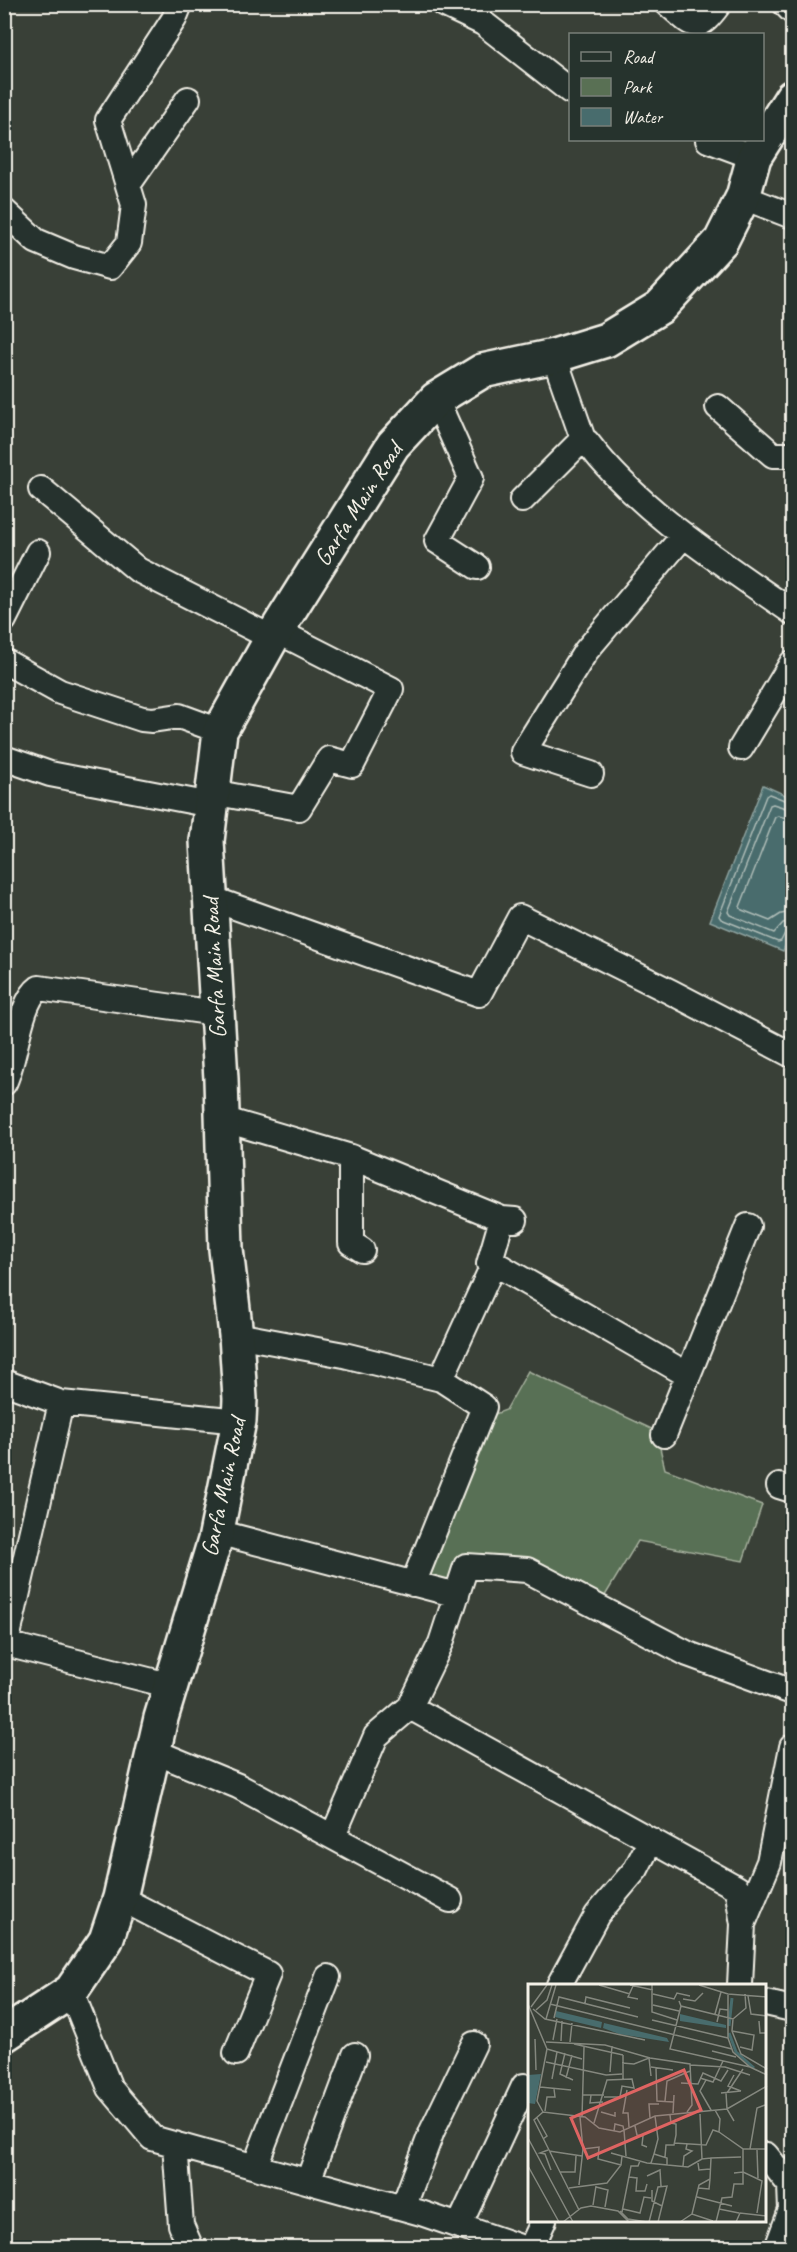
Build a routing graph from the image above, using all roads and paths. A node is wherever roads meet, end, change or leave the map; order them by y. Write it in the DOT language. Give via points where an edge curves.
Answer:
graph roads {
  1 [pos="180,4"];
  2 [pos="443,4"];
  3 [pos="668,4"];
  4 [pos="719,4"];
  5 [pos="785,4"];
  6 [pos="792,10"];
  7 [pos="569,90"];
  8 [pos="792,97"];
  9 [pos="188,99"];
  10 [pos="764,140"];
  11 [pos="711,141"];
  12 [pos="763,141"];
  13 [pos="753,157"];
  14 [pos="128,185"];
  15 [pos="743,197"];
  16 [pos="4,211"];
  17 [pos="792,216"];
  18 [pos="554,356"];
  19 [pos="436,399"];
  20 [pos="718,407"];
  21 [pos="584,440"];
  22 [pos="792,454"];
  23 [pos="41,489"];
  24 [pos="522,500"];
  25 [pos="684,535"];
  26 [pos="38,552"];
  27 [pos="477,567"];
  28 [pos="792,612"];
  29 [pos="4,620"];
  30 [pos="275,634"];
  31 [pos="4,661"];
  32 [pos="792,663"];
  33 [pos="220,731"];
  34 [pos="741,748"];
  35 [pos="4,758"];
  36 [pos="591,774"];
  37 [pos="212,799"];
  38 [pos="210,898"];
  39 [pos="216,1013"];
  40 [pos="792,1055"];
  41 [pos="4,1083"];
  42 [pos="222,1119"];
  43 [pos="351,1157"];
  44 [pos="748,1226"];
  45 [pos="362,1250"];
  46 [pos="494,1263"];
  47 [pos="236,1335"];
  48 [pos="688,1375"];
  49 [pos="441,1379"];
  50 [pos="4,1382"];
  51 [pos="61,1403"];
  52 [pos="239,1421"];
  53 [pos="664,1434"];
  54 [pos="217,1532"];
  55 [pos="413,1584"];
  56 [pos="457,1595"];
  57 [pos="5,1646"];
  58 [pos="172,1686"];
  59 [pos="792,1692"];
  60 [pos="410,1707"];
  61 [pos="792,1747"];
  62 [pos="153,1751"];
  63 [pos="333,1836"];
  64 [pos="651,1840"];
  65 [pos="120,1898"];
  66 [pos="450,1900"];
  67 [pos="743,1924"];
  68 [pos="328,1977"];
  69 [pos="560,1984"];
  70 [pos="740,1984"];
  71 [pos="71,1991"];
  72 [pos="767,2003"];
  73 [pos="792,2009"];
  74 [pos="4,2035"];
  75 [pos="474,2044"];
  76 [pos="236,2053"];
  77 [pos="355,2055"];
  78 [pos="524,2086"];
  79 [pos="175,2144"];
  80 [pos="767,2157"];
  81 [pos="255,2166"];
  82 [pos="308,2181"];
  83 [pos="403,2208"];
  84 [pos="543,2222"];
  85 [pos="459,2226"];
  86 [pos="191,2247"];
  87 [pos="523,2247"];
  88 [pos="531,2247"];
  89 [pos="777,2247"];
  1 -- 14 [label="street" via="108,120"];
  2 -- 7 [label="street" via="483,23"];
  3 -- 4 [label="street" via="691,24 700,25"];
  5 -- 6 [label="street"];
  8 -- 10 [label="main road, Garfa Main Road"];
  9 -- 14 [label="street"];
  11 -- 13 [label="street"];
  12 -- 13 [label="main road, Garfa Main Road"];
  13 -- 15 [label="main road, Garfa Main Road"];
  14 -- 16 [label="street" via="134,205 129,243 110,267 36,241"];
  15 -- 17 [label="street"];
  15 -- 18 [label="main road, Garfa Main Road" via="721,241 660,307 606,340"];
  18 -- 19 [label="main road, Garfa Main Road" via="482,371"];
  18 -- 21 [label="street"];
  19 -- 27 [label="street" via="471,478 437,541"];
  19 -- 30 [label="main road, Garfa Main Road" via="393,445"];
  20 -- 22 [label="street" via="773,455"];
  21 -- 24 [label="street"];
  21 -- 25 [label="street" via="607,469"];
  23 -- 30 [label="street" via="138,570"];
  25 -- 28 [label="street"];
  25 -- 36 [label="street" via="586,651 524,752"];
  26 -- 29 [label="street"];
  30 -- 33 [label="main road, Garfa Main Road"];
  30 -- 37 [label="street" via="391,689 352,765 329,759 299,808"];
  31 -- 33 [label="street" via="60,692 142,719 179,716"];
  32 -- 34 [label="street"];
  33 -- 37 [label="main road, Garfa Main Road"];
  35 -- 37 [label="street" via="50,774"];
  37 -- 38 [label="main road, Garfa Main Road" via="207,841"];
  38 -- 39 [label="main road, Garfa Main Road"];
  38 -- 40 [label="street" via="480,994 520,917"];
  39 -- 41 [label="street" via="39,988 26,1009"];
  39 -- 42 [label="main road, Garfa Main Road"];
  42 -- 43 [label="street"];
  42 -- 47 [label="main road, Garfa Main Road" via="226,1249"];
  43 -- 45 [label="street" via="351,1243"];
  43 -- 46 [label="street" via="509,1220 489,1264"];
  44 -- 48 [label="street"];
  46 -- 48 [label="street"];
  46 -- 49 [label="street"];
  47 -- 49 [label="street" via="344,1355"];
  47 -- 52 [label="main road, Garfa Main Road"];
  48 -- 53 [label="street"];
  49 -- 55 [label="street" via="484,1407"];
  50 -- 51 [label="street"];
  51 -- 52 [label="street"];
  51 -- 57 [label="street"];
  52 -- 54 [label="main road, Garfa Main Road"];
  54 -- 55 [label="street"];
  54 -- 58 [label="main road, Garfa Main Road"];
  55 -- 56 [label="street"];
  56 -- 59 [label="street" via="466,1566 527,1570 688,1654"];
  56 -- 60 [label="street" via="441,1643"];
  57 -- 58 [label="street"];
  58 -- 62 [label="main road, Garfa Main Road"];
  60 -- 63 [label="street" via="376,1736"];
  60 -- 64 [label="street"];
  61 -- 67 [label="street" via="769,1862"];
  62 -- 63 [label="street" via="238,1786"];
  62 -- 65 [label="main road, Garfa Main Road"];
  63 -- 66 [label="street"];
  64 -- 67 [label="street" via="737,1888"];
  64 -- 69 [label="street" via="636,1869 597,1915"];
  65 -- 71 [label="main road, Garfa Main Road" via="106,1940"];
  65 -- 76 [label="street" via="268,1974"];
  67 -- 70 [label="street"];
  68 -- 81 [label="street"];
  71 -- 74 [label="main road, Garfa Main Road"];
  71 -- 79 [label="street" via="110,2088 152,2138"];
  72 -- 73 [label="street"];
  75 -- 83 [label="street" via="432,2131"];
  77 -- 82 [label="street"];
  78 -- 85 [label="street"];
  79 -- 81 [label="street"];
  79 -- 86 [label="street" via="181,2225"];
  80 -- 89 [label="street" via="790,2185 791,2210"];
  81 -- 82 [label="street"];
  82 -- 83 [label="street"];
  83 -- 85 [label="street"];
  84 -- 88 [label="street"];
  85 -- 87 [label="street"];
}
